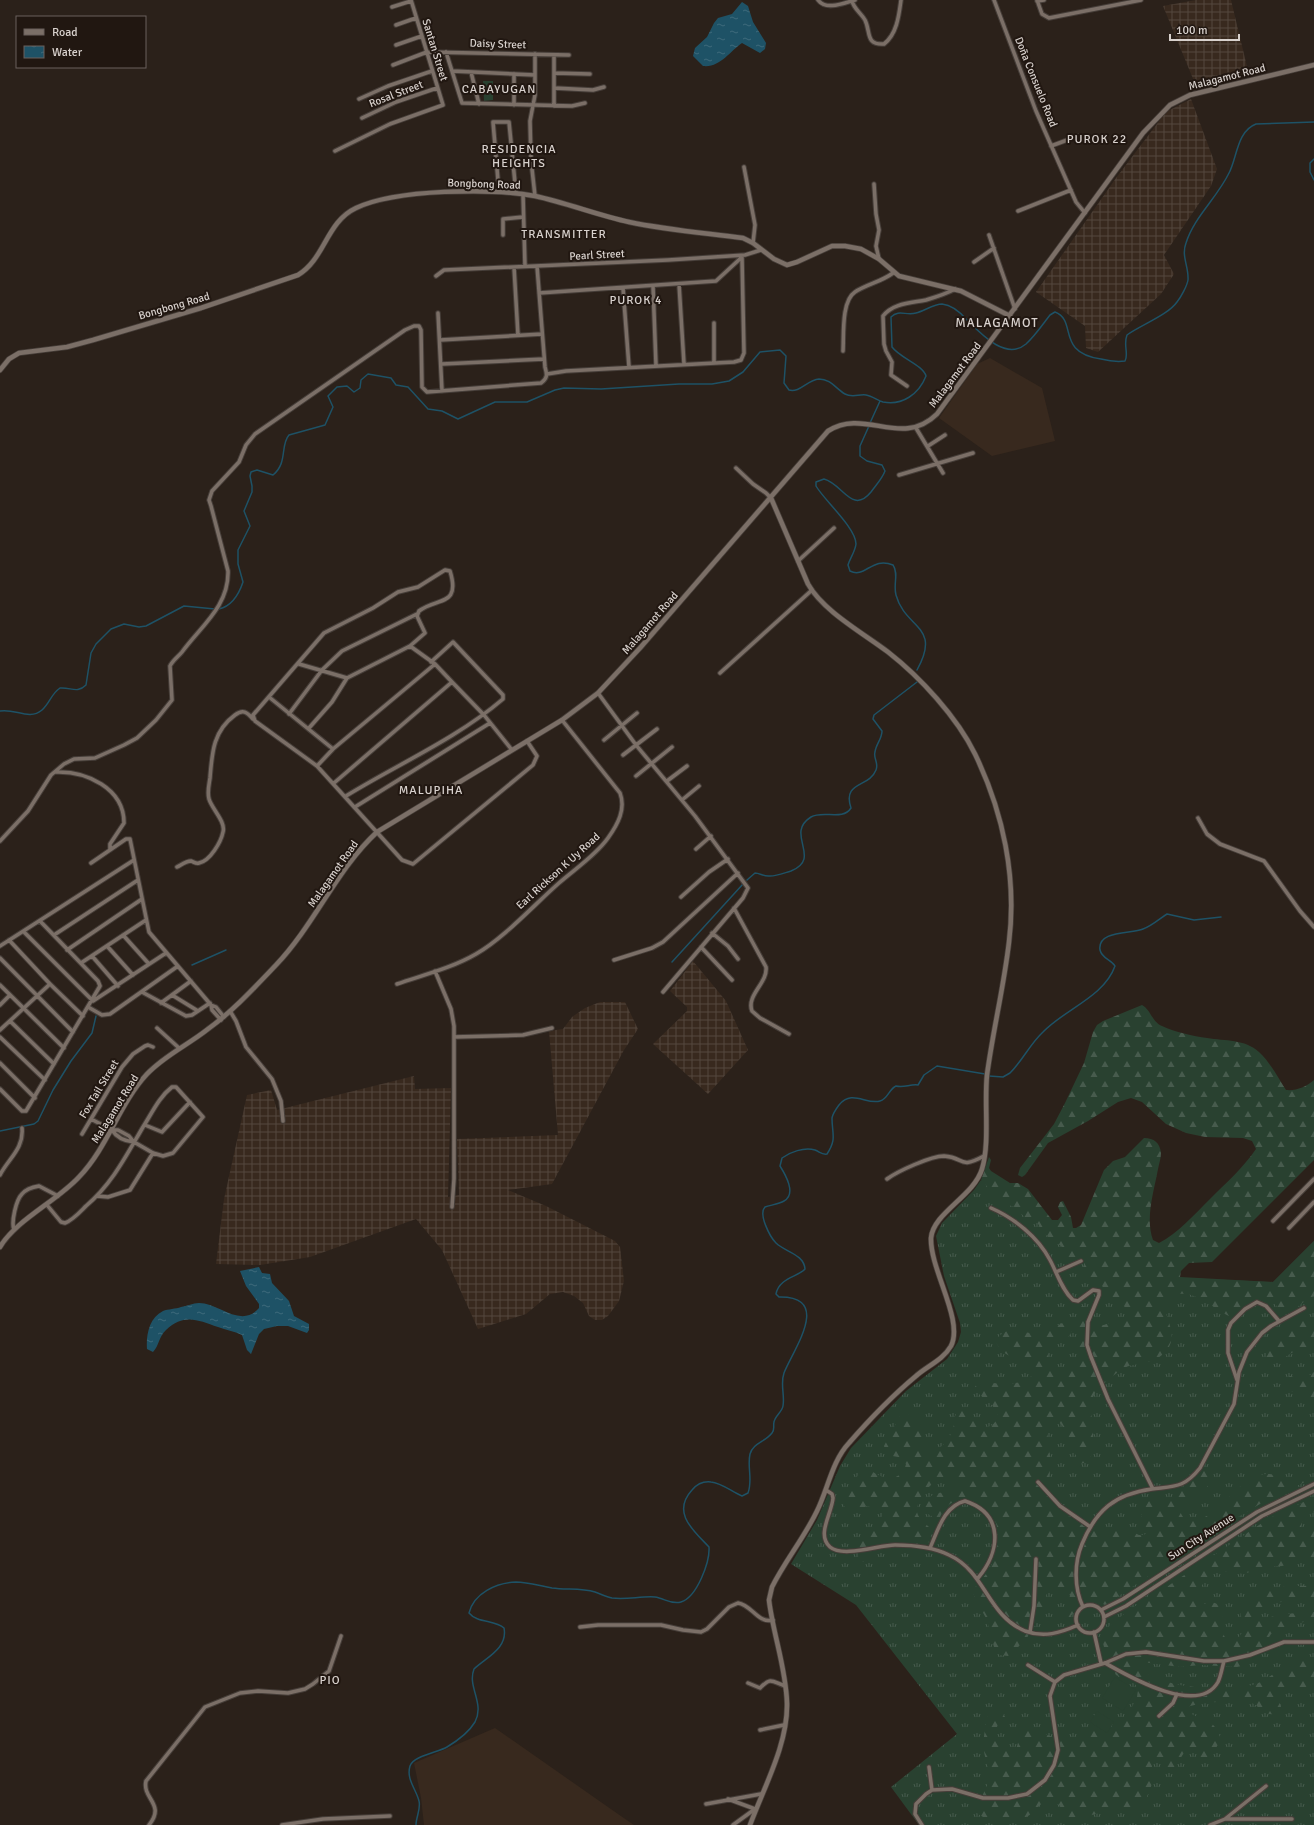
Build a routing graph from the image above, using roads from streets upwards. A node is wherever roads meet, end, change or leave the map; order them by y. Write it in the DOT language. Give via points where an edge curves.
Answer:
graph roads {
  1 [pos="411,0"];
  2 [pos="818,0"];
  3 [pos="854,0"];
  4 [pos="901,0"];
  5 [pos="994,0"];
  6 [pos="1044,0"];
  7 [pos="1141,0"];
  8 [pos="1037,1"];
  9 [pos="392,7"];
  10 [pos="416,18"];
  11 [pos="396,25"];
  12 [pos="422,36"];
  13 [pos="396,45"];
  14 [pos="427,52"];
  15 [pos="446,52"];
  16 [pos="535,54"];
  17 [pos="554,55"];
  18 [pos="570,55"];
  19 [pos="393,65"];
  20 [pos="1314,65"];
  21 [pos="432,71"];
  22 [pos="452,71"];
  23 [pos="471,72"];
  24 [pos="554,73"];
  25 [pos="514,74"];
  26 [pos="590,74"];
  27 [pos="535,75"];
  28 [pos="604,87"];
  29 [pos="437,88"];
  30 [pos="554,88"];
  31 [pos="359,99"];
  32 [pos="585,103"];
  33 [pos="479,104"];
  34 [pos="514,105"];
  35 [pos="533,106"];
  36 [pos="554,106"];
  37 [pos="362,118"];
  38 [pos="1078,136"];
  39 [pos="1051,146"];
  40 [pos="336,151"];
  41 [pos="744,167"];
  42 [pos="874,184"];
  43 [pos="1071,190"];
  44 [pos="499,192"];
  45 [pos="516,193"];
  46 [pos="523,194"];
  47 [pos="535,196"];
  48 [pos="1018,211"];
  49 [pos="1085,213"];
  50 [pos="524,217"];
  51 [pos="503,235"];
  52 [pos="989,235"];
  53 [pos="753,243"];
  54 [pos="994,248"];
  55 [pos="761,250"];
  56 [pos="743,256"];
  57 [pos="879,259"];
  58 [pos="974,262"];
  59 [pos="525,266"];
  60 [pos="537,266"];
  61 [pos="514,267"];
  62 [pos="893,273"];
  63 [pos="436,276"];
  64 [pos="679,284"];
  65 [pos="653,286"];
  66 [pos="623,288"];
  67 [pos="956,289"];
  68 [pos="539,293"];
  69 [pos="1015,309"];
  70 [pos="438,313"];
  71 [pos="1010,316"];
  72 [pos="714,322"];
  73 [pos="542,334"];
  74 [pos="518,336"];
  75 [pos="440,340"];
  76 [pos="843,351"];
  77 [pos="544,359"];
  78 [pos="714,363"];
  79 [pos="442,364"];
  80 [pos="684,364"];
  81 [pos="656,365"];
  82 [pos="628,367"];
  83 [pos="0,370"];
  84 [pos="547,374"];
  85 [pos="907,386"];
  86 [pos="442,391"];
  87 [pos="916,428"];
  88 [pos="945,435"];
  89 [pos="928,446"];
  90 [pos="973,453"];
  91 [pos="938,464"];
  92 [pos="736,468"];
  93 [pos="943,473"];
  94 [pos="899,475"];
  95 [pos="771,498"];
  96 [pos="834,528"];
  97 [pos="798,561"];
  98 [pos="812,590"];
  99 [pos="417,614"];
  100 [pos="410,646"];
  101 [pos="433,663"];
  102 [pos="299,664"];
  103 [pos="322,670"];
  104 [pos="720,673"];
  105 [pos="347,678"];
  106 [pos="452,682"];
  107 [pos="598,693"];
  108 [pos="269,697"];
  109 [pos="637,713"];
  110 [pos="289,714"];
  111 [pos="484,715"];
  112 [pos="253,720"];
  113 [pos="562,720"];
  114 [pos="490,722"];
  115 [pos="622,726"];
  116 [pos="309,728"];
  117 [pos="657,729"];
  118 [pos="604,740"];
  119 [pos="527,741"];
  120 [pos="636,745"];
  121 [pos="672,747"];
  122 [pos="333,749"];
  123 [pos="512,750"];
  124 [pos="623,754"];
  125 [pos="652,764"];
  126 [pos="317,766"];
  127 [pos="687,766"];
  128 [pos="55,772"];
  129 [pos="636,776"];
  130 [pos="667,781"];
  131 [pos="334,784"];
  132 [pos="699,786"];
  133 [pos="346,796"];
  134 [pos="682,800"];
  135 [pos="356,807"];
  136 [pos="1198,818"];
  137 [pos="377,832"];
  138 [pos="711,836"];
  139 [pos="0,841"];
  140 [pos="696,849"];
  141 [pos="110,850"];
  142 [pos="728,859"];
  143 [pos="134,860"];
  144 [pos="91,863"];
  145 [pos="177,867"];
  146 [pos="738,873"];
  147 [pos="138,880"];
  148 [pos="681,897"];
  149 [pos="142,899"];
  150 [pos="734,908"];
  151 [pos="146,920"];
  152 [pos="40,921"];
  153 [pos="1314,927"];
  154 [pos="24,932"];
  155 [pos="712,933"];
  156 [pos="54,935"];
  157 [pos="123,935"];
  158 [pos="9,940"];
  159 [pos="0,946"];
  160 [pos="107,946"];
  161 [pos="701,947"];
  162 [pos="67,950"];
  163 [pos="166,953"];
  164 [pos="92,956"];
  165 [pos="0,958"];
  166 [pos="738,959"];
  167 [pos="614,960"];
  168 [pos="81,963"];
  169 [pos="149,964"];
  170 [pos="178,966"];
  171 [pos="435,971"];
  172 [pos="133,975"];
  173 [pos="732,980"];
  174 [pos="191,981"];
  175 [pos="50,984"];
  176 [pos="397,984"];
  177 [pos="0,985"];
  178 [pos="118,986"];
  179 [pos="142,992"];
  180 [pos="663,992"];
  181 [pos="10,995"];
  182 [pos="172,995"];
  183 [pos="37,996"];
  184 [pos="92,1000"];
  185 [pos="161,1003"];
  186 [pos="210,1004"];
  187 [pos="0,1005"];
  188 [pos="88,1007"];
  189 [pos="23,1009"];
  190 [pos="198,1011"];
  191 [pos="230,1011"];
  192 [pos="83,1016"];
  193 [pos="222,1018"];
  194 [pos="10,1021"];
  195 [pos="157,1028"];
  196 [pos="552,1028"];
  197 [pos="0,1030"];
  198 [pos="73,1032"];
  199 [pos="789,1034"];
  200 [pos="0,1037"];
  201 [pos="454,1037"];
  202 [pos="153,1047"];
  203 [pos="64,1048"];
  204 [pos="179,1048"];
  205 [pos="0,1063"];
  206 [pos="54,1064"];
  207 [pos="45,1080"];
  208 [pos="0,1089"];
  209 [pos="35,1098"];
  210 [pos="190,1102"];
  211 [pos="91,1119"];
  212 [pos="283,1121"];
  213 [pos="145,1125"];
  214 [pos="22,1128"];
  215 [pos="112,1130"];
  216 [pos="82,1134"];
  217 [pos="134,1142"];
  218 [pos="153,1153"];
  219 [pos="984,1156"];
  220 [pos="0,1175"];
  221 [pos="887,1179"];
  222 [pos="1314,1179"];
  223 [pos="58,1196"];
  224 [pos="97,1196"];
  225 [pos="1314,1202"];
  226 [pos="47,1205"];
  227 [pos="452,1207"];
  228 [pos="991,1208"];
  229 [pos="1273,1221"];
  230 [pos="1289,1228"];
  231 [pos="14,1230"];
  232 [pos="0,1246"];
  233 [pos="1081,1261"];
  234 [pos="1056,1272"];
  235 [pos="1304,1308"];
  236 [pos="1279,1321"];
  237 [pos="1237,1382"];
  238 [pos="1038,1482"];
  239 [pos="1314,1484"];
  240 [pos="1153,1489"];
  241 [pos="826,1490"];
  242 [pos="1314,1491"];
  243 [pos="1089,1526"];
  244 [pos="1208,1544"];
  245 [pos="930,1548"];
  246 [pos="1212,1549"];
  247 [pos="1036,1559"];
  248 [pos="978,1578"];
  249 [pos="1083,1607"];
  250 [pos="1101,1610"];
  251 [pos="1104,1617"];
  252 [pos="773,1620"];
  253 [pos="1078,1625"];
  254 [pos="580,1627"];
  255 [pos="1030,1632"];
  256 [pos="1094,1632"];
  257 [pos="341,1636"];
  258 [pos="1314,1642"];
  259 [pos="1224,1661"];
  260 [pos="1103,1663"];
  261 [pos="1028,1665"];
  262 [pos="1055,1682"];
  263 [pos="748,1683"];
  264 [pos="785,1686"];
  265 [pos="1177,1694"];
  266 [pos="1159,1716"];
  267 [pos="784,1725"];
  268 [pos="760,1730"];
  269 [pos="929,1767"];
  270 [pos="1266,1786"];
  271 [pos="932,1790"];
  272 [pos="761,1794"];
  273 [pos="728,1799"];
  274 [pos="706,1804"];
  275 [pos="755,1809"];
  276 [pos="390,1816"];
  277 [pos="1225,1819"];
  278 [pos="1292,1819"];
  279 [pos="309,1823"];
  280 [pos="149,1825"];
  281 [pos="282,1825"];
  282 [pos="733,1825"];
  283 [pos="750,1825"];
  284 [pos="922,1825"];
  285 [pos="1210,1825"];
  1 -- 9 [label="street"];
  1 -- 10 [label="street, Santan Street"];
  2 -- 3 [label="street" via="829,6"];
  3 -- 4 [label="street" via="854,8 864,19 870,39 880,44 884,44 893,34 900,13"];
  5 -- 39 [label="street, Doña Consuelo Road"];
  6 -- 8 [label="street"];
  7 -- 8 [label="street" via="1049,18 1042,14"];
  10 -- 11 [label="street"];
  10 -- 12 [label="street, Santan Street"];
  12 -- 13 [label="street"];
  12 -- 14 [label="street, Santan Street"];
  14 -- 15 [label="street, Daisy Street"];
  14 -- 19 [label="street"];
  14 -- 21 [label="street, Santan Street"];
  15 -- 16 [label="street, Daisy Street"];
  15 -- 22 [label="street"];
  16 -- 17 [label="street, Daisy Street"];
  16 -- 27 [label="street"];
  17 -- 18 [label="street, Daisy Street"];
  17 -- 24 [label="street"];
  20 -- 49 [label="street, Malagamot Road" via="1210,89 1170,105 1143,133"];
  21 -- 29 [label="street, Santan Street"];
  21 -- 31 [label="street"];
  22 -- 23 [label="street"];
  22 -- 33 [label="street" via="462,103"];
  23 -- 25 [label="street"];
  23 -- 33 [label="street"];
  24 -- 26 [label="street"];
  24 -- 30 [label="street"];
  25 -- 27 [label="street"];
  25 -- 34 [label="street"];
  27 -- 35 [label="street"];
  28 -- 30 [label="street" via="593,90"];
  29 -- 37 [label="street, Rosal Street" via="396,102"];
  29 -- 40 [label="street, Santan Street" via="443,105 390,124"];
  30 -- 36 [label="street"];
  32 -- 36 [label="street"];
  33 -- 34 [label="street"];
  34 -- 35 [label="street"];
  35 -- 36 [label="street"];
  35 -- 47 [label="street" via="530,141"];
  38 -- 39 [label="street"];
  39 -- 43 [label="street, Doña Consuelo Road"];
  41 -- 53 [label="street" via="755,225"];
  42 -- 57 [label="street" via="879,230 876,246"];
  43 -- 48 [label="street"];
  43 -- 49 [label="street, Doña Consuelo Road" via="1077,205"];
  44 -- 45 [label="street, Bongbong Road"];
  44 -- 45 [label="street" via="493,122 509,122"];
  44 -- 83 [label="street, Bongbong Road" via="429,193 365,204 354,208 341,218 310,266 298,275 201,308 93,340 67,347 19,353 9,359"];
  45 -- 46 [label="street, Bongbong Road"];
  46 -- 47 [label="street, Bongbong Road"];
  46 -- 50 [label="street"];
  47 -- 53 [label="street, Bongbong Road" via="627,221 743,238"];
  49 -- 69 [label="street, Malagamot Road"];
  50 -- 51 [label="street" via="503,219"];
  50 -- 59 [label="street"];
  52 -- 54 [label="street"];
  53 -- 55 [label="street, Bongbong Road"];
  54 -- 58 [label="street"];
  54 -- 69 [label="street"];
  55 -- 56 [label="street, Pearl Street"];
  55 -- 57 [label="street, Bongbong Road" via="787,265 823,248 838,245 861,249"];
  56 -- 60 [label="street, Pearl Street"];
  56 -- 64 [label="street" via="716,282"];
  56 -- 78 [label="street" via="744,355 742,360"];
  57 -- 62 [label="street, Bongbong Road"];
  59 -- 60 [label="street, Pearl Street"];
  59 -- 61 [label="street, Pearl Street"];
  60 -- 68 [label="street"];
  61 -- 63 [label="street, Pearl Street" via="444,270"];
  61 -- 74 [label="street"];
  62 -- 67 [label="street, Bongbong Road" via="907,279"];
  62 -- 76 [label="street" via="850,296 846,305"];
  64 -- 65 [label="street"];
  64 -- 80 [label="street"];
  65 -- 66 [label="street"];
  65 -- 81 [label="street"];
  66 -- 68 [label="street"];
  66 -- 82 [label="street"];
  67 -- 71 [label="street, Bongbong Road"];
  67 -- 85 [label="street" via="938,297 891,308 883,316 884,344 892,362 891,374"];
  68 -- 73 [label="street"];
  69 -- 71 [label="street, Malagamot Road"];
  70 -- 75 [label="street"];
  71 -- 87 [label="street, Malagamot Road" via="937,414 926,424"];
  72 -- 78 [label="street"];
  73 -- 74 [label="street"];
  73 -- 77 [label="street"];
  74 -- 75 [label="street"];
  75 -- 79 [label="street"];
  77 -- 79 [label="street"];
  77 -- 84 [label="street"];
  78 -- 80 [label="street"];
  79 -- 86 [label="street"];
  80 -- 81 [label="street"];
  81 -- 82 [label="street"];
  82 -- 84 [label="street"];
  84 -- 86 [label="street" via="544,381 537,384"];
  86 -- 128 [label="street" via="427,392 422,387 421,330 419,326 414,326 342,372 249,439 239,462 210,496 210,506 228,570 228,579 216,612 170,666 170,704 131,741 95,758 71,760"];
  87 -- 89 [label="street"];
  87 -- 95 [label="street, Malagamot Road" via="896,429 861,422 844,424 828,432"];
  88 -- 89 [label="street"];
  89 -- 91 [label="street"];
  90 -- 91 [label="street"];
  91 -- 93 [label="street"];
  91 -- 94 [label="street"];
  92 -- 95 [label="street"];
  95 -- 97 [label="street"];
  95 -- 107 [label="street, Malagamot Road"];
  96 -- 97 [label="street"];
  97 -- 98 [label="street"];
  98 -- 104 [label="street"];
  98 -- 219 [label="street" via="833,611 891,655 931,692 954,720 980,763 999,816 1006,840 1012,911 1010,940 986,1083"];
  99 -- 100 [label="street" via="425,633"];
  99 -- 102 [label="street" via="421,609 444,601 450,596 452,582 449,570 418,587 398,592 328,630"];
  99 -- 103 [label="street" via="349,647"];
  100 -- 101 [label="street"];
  100 -- 105 [label="street"];
  101 -- 106 [label="street"];
  101 -- 111 [label="street" via="454,642 504,696"];
  101 -- 122 [label="street"];
  102 -- 103 [label="street"];
  102 -- 108 [label="street"];
  103 -- 105 [label="street"];
  103 -- 110 [label="street"];
  105 -- 116 [label="street" via="332,702"];
  106 -- 111 [label="street"];
  106 -- 131 [label="street"];
  107 -- 113 [label="street, Malagamot Road"];
  107 -- 115 [label="street"];
  108 -- 110 [label="street"];
  108 -- 112 [label="street" via="254,713"];
  109 -- 115 [label="street"];
  110 -- 116 [label="street"];
  111 -- 114 [label="street"];
  111 -- 133 [label="street" via="417,757 380,775"];
  112 -- 126 [label="street"];
  112 -- 145 [label="street" via="248,713 240,712 224,726 215,740 208,793 223,826 221,838 207,860 198,863 189,861"];
  113 -- 119 [label="street, Malagamot Road"];
  113 -- 171 [label="street, Earl Rickson K Uy Road" via="620,793 622,806 618,822 602,844 496,940 477,954"];
  114 -- 123 [label="street"];
  114 -- 135 [label="street"];
  115 -- 118 [label="street"];
  115 -- 120 [label="street"];
  116 -- 122 [label="street"];
  117 -- 120 [label="street"];
  119 -- 123 [label="street, Malagamot Road"];
  119 -- 137 [label="street" via="537,756 534,765 413,864 402,860"];
  120 -- 124 [label="street"];
  120 -- 125 [label="street"];
  121 -- 125 [label="street"];
  122 -- 126 [label="street"];
  123 -- 137 [label="street, Malagamot Road"];
  125 -- 129 [label="street"];
  125 -- 130 [label="street"];
  126 -- 131 [label="street"];
  127 -- 130 [label="street"];
  128 -- 139 [label="street" via="28,811"];
  128 -- 141 [label="street" via="88,776 103,785 116,799 122,809 124,823 110,844"];
  130 -- 134 [label="street"];
  131 -- 133 [label="street"];
  132 -- 134 [label="street"];
  133 -- 135 [label="street"];
  134 -- 138 [label="street"];
  135 -- 137 [label="street"];
  136 -- 153 [label="street" via="1207,834 1220,844 1264,862"];
  137 -- 191 [label="street, Malagamot Road" via="366,842 289,951"];
  138 -- 140 [label="street"];
  138 -- 142 [label="street"];
  141 -- 143 [label="street" via="129,838"];
  141 -- 144 [label="street"];
  142 -- 146 [label="street"];
  142 -- 148 [label="street"];
  143 -- 147 [label="street"];
  143 -- 152 [label="street"];
  146 -- 150 [label="street" via="748,888"];
  146 -- 167 [label="street" via="663,942"];
  147 -- 149 [label="street"];
  147 -- 156 [label="street"];
  149 -- 151 [label="street"];
  149 -- 162 [label="street"];
  150 -- 155 [label="street"];
  150 -- 199 [label="street" via="766,967 765,976 752,998 752,1010 760,1018"];
  151 -- 157 [label="street"];
  151 -- 163 [label="street" via="149,932"];
  152 -- 154 [label="street"];
  152 -- 156 [label="street"];
  154 -- 158 [label="street"];
  154 -- 184 [label="street"];
  155 -- 161 [label="street"];
  155 -- 166 [label="street" via="728,946"];
  156 -- 162 [label="street"];
  157 -- 160 [label="street"];
  157 -- 169 [label="street"];
  158 -- 159 [label="street"];
  158 -- 175 [label="street"];
  160 -- 164 [label="street"];
  160 -- 172 [label="street"];
  161 -- 173 [label="street"];
  161 -- 180 [label="street"];
  162 -- 168 [label="street"];
  163 -- 169 [label="street"];
  163 -- 170 [label="street"];
  164 -- 168 [label="street"];
  164 -- 178 [label="street"];
  165 -- 183 [label="street"];
  168 -- 184 [label="street" via="100,984"];
  169 -- 172 [label="street"];
  170 -- 174 [label="street"];
  170 -- 179 [label="street"];
  171 -- 176 [label="street, Earl Rickson K Uy Road"];
  171 -- 201 [label="street" via="451,1009"];
  172 -- 178 [label="street"];
  174 -- 182 [label="street"];
  174 -- 186 [label="street"];
  175 -- 183 [label="street"];
  175 -- 192 [label="street"];
  177 -- 181 [label="street"];
  178 -- 184 [label="street" via="97,1000"];
  179 -- 185 [label="street"];
  179 -- 188 [label="street" via="107,1015"];
  181 -- 187 [label="street"];
  181 -- 189 [label="street"];
  182 -- 185 [label="street"];
  182 -- 190 [label="street"];
  183 -- 189 [label="street"];
  183 -- 198 [label="street"];
  184 -- 188 [label="street"];
  185 -- 190 [label="street" via="186,1016"];
  186 -- 190 [label="street"];
  186 -- 193 [label="street" via="216,1007"];
  188 -- 192 [label="street"];
  189 -- 194 [label="street"];
  189 -- 203 [label="street"];
  191 -- 193 [label="street, Malagamot Road"];
  191 -- 212 [label="street" via="246,1047 272,1079 281,1101"];
  192 -- 198 [label="street"];
  193 -- 204 [label="street, Malagamot Road"];
  194 -- 197 [label="street"];
  194 -- 206 [label="street"];
  195 -- 204 [label="street"];
  196 -- 201 [label="street" via="523,1035"];
  198 -- 203 [label="street"];
  200 -- 207 [label="street"];
  201 -- 227 [label="street"];
  202 -- 211 [label="street, Fox Tail Street" via="145,1046 127,1061"];
  203 -- 206 [label="street"];
  204 -- 215 [label="street, Malagamot Road" via="147,1074"];
  205 -- 209 [label="street"];
  206 -- 207 [label="street"];
  207 -- 209 [label="street"];
  208 -- 209 [label="street" via="25,1112"];
  210 -- 213 [label="street" via="162,1132"];
  210 -- 213 [label="street" via="173,1086 161,1098"];
  210 -- 218 [label="street" via="203,1116 202,1119 173,1153 163,1156"];
  211 -- 215 [label="street"];
  211 -- 216 [label="street, Fox Tail Street"];
  213 -- 217 [label="street"];
  214 -- 220 [label="street" via="17,1151"];
  215 -- 217 [label="street" via="129,1136"];
  215 -- 223 [label="street, Malagamot Road" via="88,1168"];
  217 -- 218 [label="street"];
  217 -- 224 [label="street" via="113,1179"];
  218 -- 224 [label="street" via="130,1190 105,1198"];
  219 -- 221 [label="street" via="964,1163 940,1156 905,1168"];
  219 -- 241 [label="street" via="983,1167 976,1182 936,1224 932,1234 936,1269 954,1324 950,1348 909,1383 849,1442"];
  222 -- 229 [label="street"];
  223 -- 226 [label="street, Malagamot Road"];
  223 -- 231 [label="street" via="39,1186 22,1192 13,1223"];
  224 -- 226 [label="street" via="65,1223 61,1222"];
  225 -- 230 [label="street"];
  226 -- 231 [label="street, Malagamot Road"];
  228 -- 234 [label="street" via="1011,1219 1034,1239 1044,1250"];
  231 -- 232 [label="street, Malagamot Road"];
  233 -- 234 [label="street"];
  234 -- 240 [label="street" via="1073,1300 1078,1301 1093,1290 1099,1291 1088,1322 1089,1351 1108,1399"];
  235 -- 236 [label="street"];
  236 -- 237 [label="street" via="1262,1333 1247,1352"];
  236 -- 237 [label="street" via="1266,1306 1257,1302 1231,1323 1228,1330 1228,1353"];
  237 -- 240 [label="street" via="1234,1404 1200,1468 1179,1486"];
  238 -- 243 [label="street" via="1060,1506"];
  239 -- 244 [label="street, Sun City Avenue" via="1257,1512"];
  240 -- 243 [label="street" via="1131,1493 1118,1499 1106,1507"];
  241 -- 245 [label="street" via="834,1498 825,1526 825,1538 834,1550 846,1552 894,1544"];
  241 -- 252 [label="street" via="814,1516 772,1587 769,1600"];
  242 -- 246 [label="street, Sun City Avenue" via="1262,1516"];
  243 -- 249 [label="street" via="1076,1564 1077,1587"];
  244 -- 246 [label="street"];
  244 -- 250 [label="street, Sun City Avenue"];
  245 -- 248 [label="street" via="957,1559"];
  245 -- 248 [label="street" via="944,1517 953,1506 965,1501 979,1507 992,1524 996,1540 991,1560"];
  246 -- 251 [label="street, Sun City Avenue" via="1126,1606"];
  247 -- 255 [label="street"];
  248 -- 255 [label="street" via="1004,1618"];
  249 -- 250 [label="street" via="1093,1605"];
  249 -- 253 [label="street" via="1077,1613"];
  250 -- 251 [label="street"];
  251 -- 256 [label="street" via="1102,1626"];
  252 -- 254 [label="street" via="764,1620 747,1606 738,1603 729,1607 701,1632 661,1625"];
  252 -- 264 [label="street"];
  253 -- 255 [label="street" via="1059,1633 1040,1635"];
  253 -- 256 [label="street" via="1086,1632"];
  256 -- 260 [label="street"];
  257 -- 280 [label="street" via="329,1670 305,1689 288,1693 240,1693 201,1710 146,1781 146,1790 156,1809 154,1820"];
  258 -- 259 [label="street" via="1284,1642 1241,1658"];
  259 -- 260 [label="street" via="1204,1661 1146,1652 1126,1654"];
  259 -- 265 [label="street" via="1218,1681 1210,1690 1194,1695"];
  260 -- 262 [label="street" via="1070,1673"];
  260 -- 265 [label="street" via="1145,1685"];
  261 -- 262 [label="street"];
  262 -- 271 [label="street" via="1050,1703 1057,1754 1050,1773 1039,1786 1027,1794 998,1799 983,1798 952,1789"];
  263 -- 264 [label="street" via="760,1688 768,1680"];
  264 -- 267 [label="street" via="787,1702"];
  265 -- 266 [label="street" via="1173,1703"];
  267 -- 268 [label="street"];
  267 -- 272 [label="street"];
  269 -- 271 [label="street"];
  270 -- 277 [label="street"];
  271 -- 284 [label="street" via="916,1804 915,1814"];
  272 -- 273 [label="street"];
  272 -- 275 [label="street"];
  273 -- 274 [label="street"];
  273 -- 275 [label="street"];
  275 -- 282 [label="street"];
  275 -- 283 [label="street"];
  276 -- 279 [label="street" via="322,1819"];
  277 -- 278 [label="street"];
  277 -- 285 [label="street"];
  279 -- 281 [label="street"];
}
